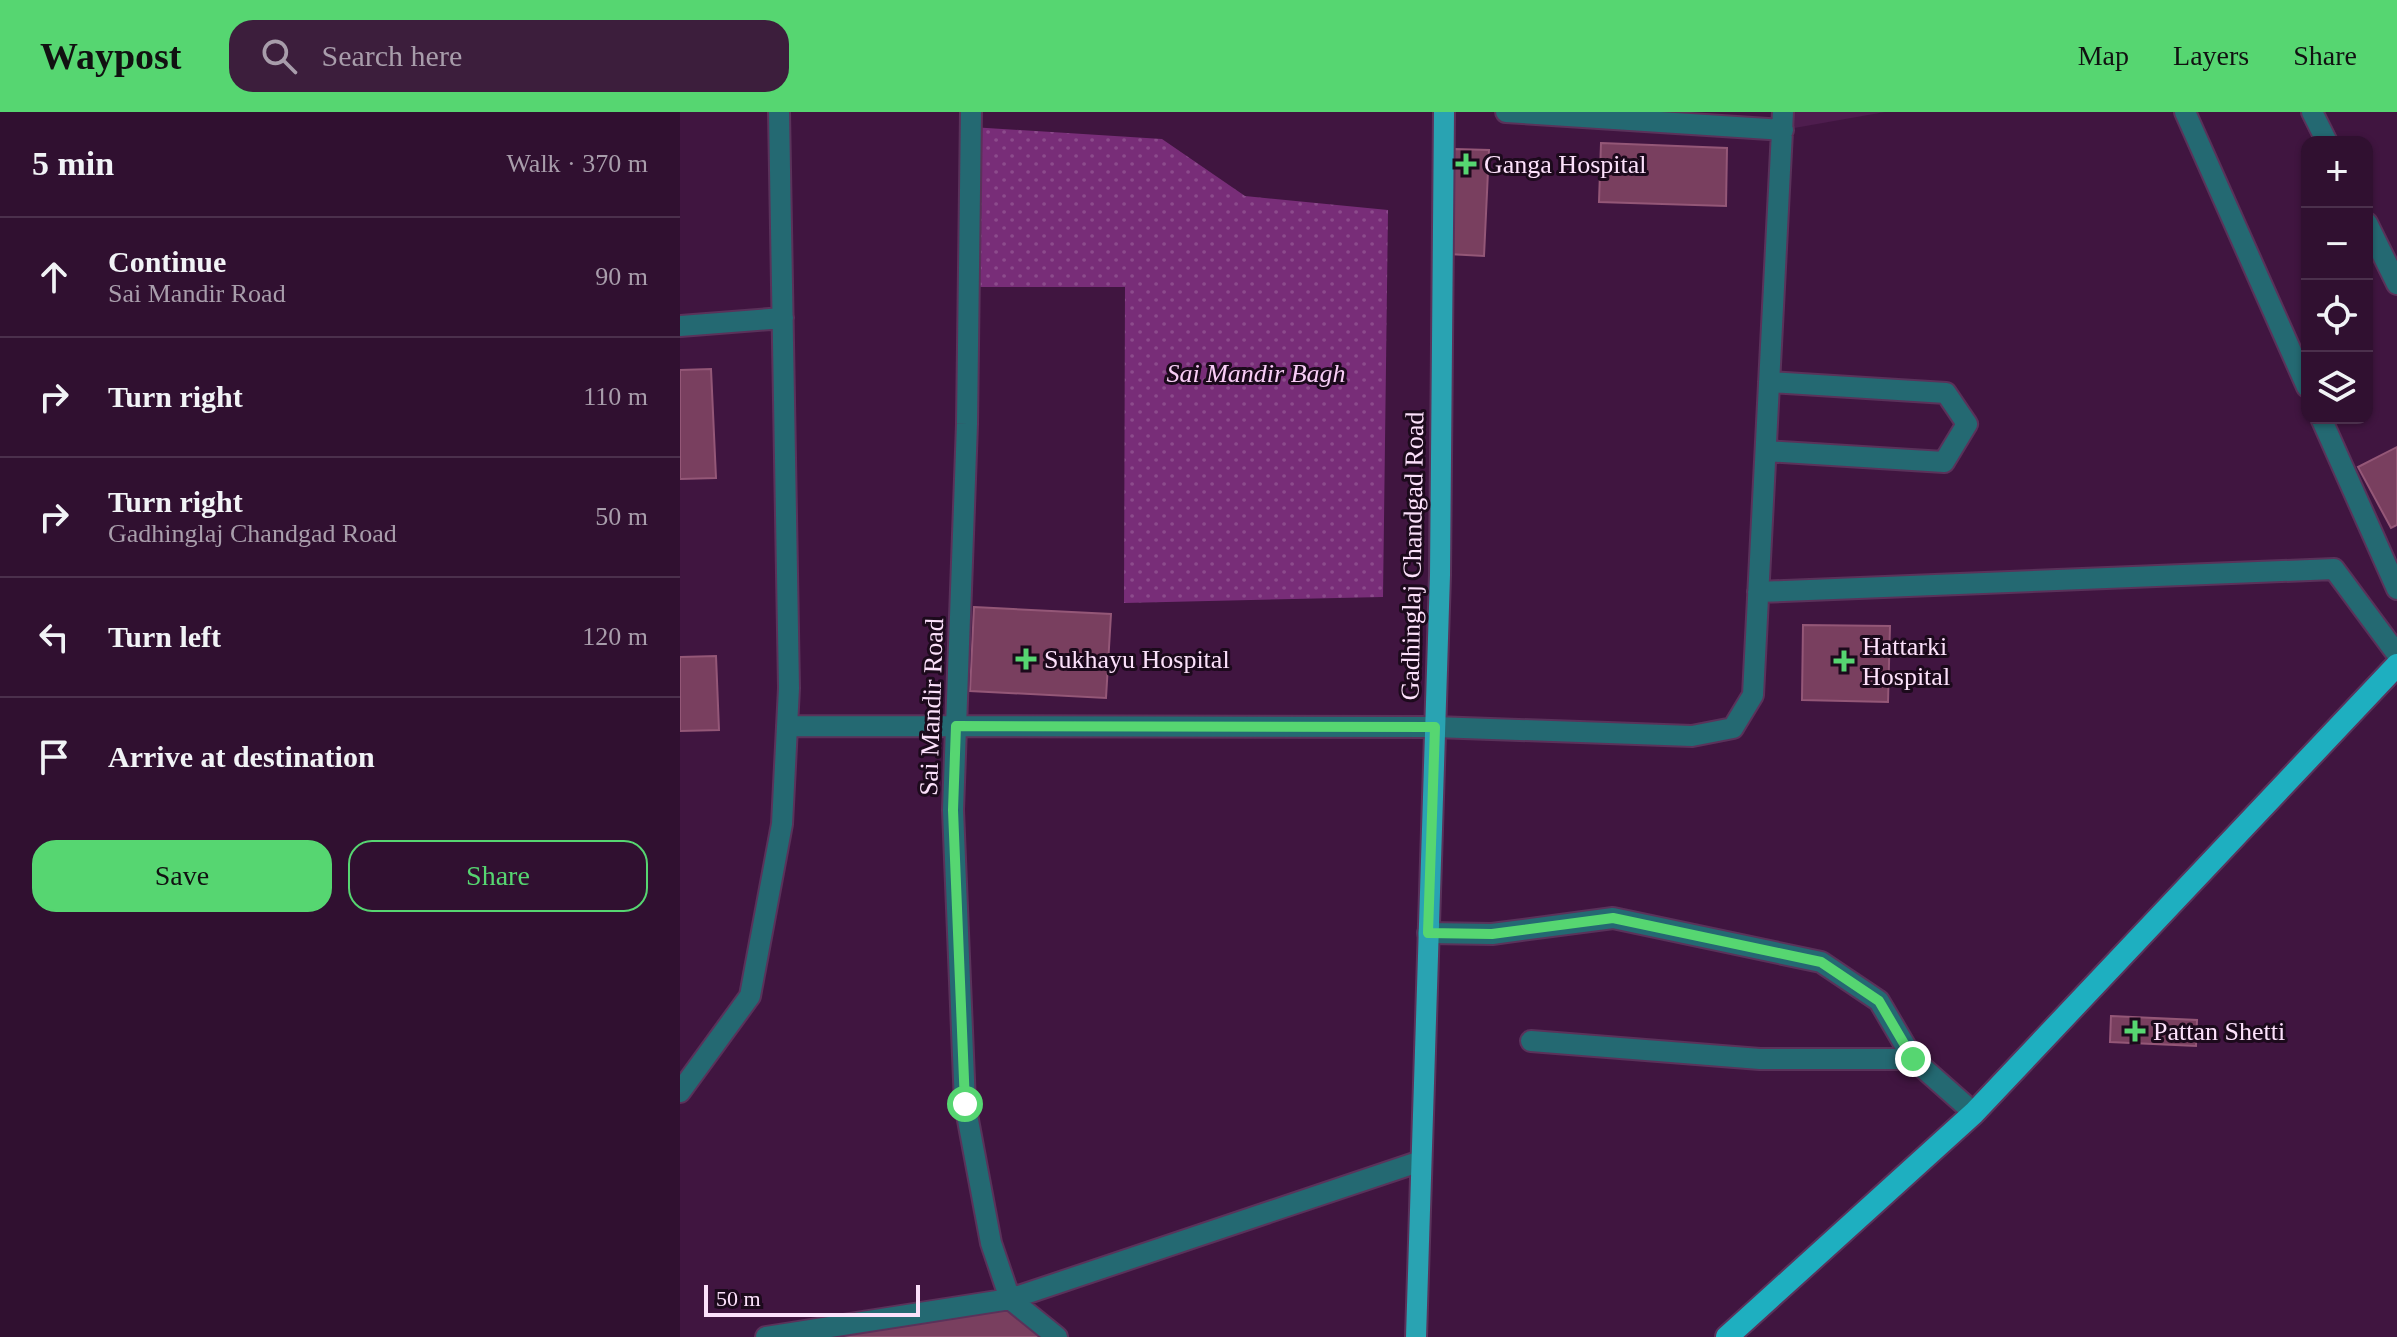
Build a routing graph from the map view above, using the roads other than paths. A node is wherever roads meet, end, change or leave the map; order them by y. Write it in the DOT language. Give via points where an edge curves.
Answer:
graph roads {
  1 [pos="779,112"];
  2 [pos="971,112"];
  3 [pos="1444,112"];
  4 [pos="1506,112"];
  5 [pos="2185,112"];
  6 [pos="2312,112"];
  7 [pos="1783,121"];
  8 [pos="2324,136"];
  9 [pos="2373,235"];
  10 [pos="2397,284"];
  11 [pos="783,318"];
  12 [pos="680,326"];
  13 [pos="2301,373"];
  14 [pos="1769,382"];
  15 [pos="2324,424"];
  16 [pos="1766,451"];
  17 [pos="2397,589"];
  18 [pos="1758,592"];
  19 [pos="2397,654"];
  20 [pos="2397,665"];
  21 [pos="787,726"];
  22 [pos="956,726"];
  23 [pos="1435,727"];
  24 [pos="1428,933"];
  25 [pos="1531,1041"];
  26 [pos="1913,1059"];
  27 [pos="680,1092"];
  28 [pos="1974,1113"];
  29 [pos="1421,1161"];
  30 [pos="1010,1299"];
  31 [pos="766,1337"];
  32 [pos="1057,1337"];
  33 [pos="1416,1337"];
  34 [pos="1727,1337"];
  1 -- 11 [label="street"];
  2 -- 22 [label="street, Sai Mandir Road"];
  3 -- 23 [label="main road, Gadhinglaj Chandgad Road"];
  4 -- 7 [label="street"];
  5 -- 13 [label="street"];
  6 -- 8 [label="street"];
  7 -- 14 [label="street"];
  9 -- 10 [label="street"];
  11 -- 12 [label="street"];
  11 -- 21 [label="street"];
  14 -- 16 [label="street"];
  14 -- 16 [label="street" via="1946,393 1967,424 1944,462"];
  15 -- 17 [label="street"];
  16 -- 18 [label="street"];
  18 -- 19 [label="street" via="2334,569"];
  18 -- 23 [label="street" via="1753,695 1733,728 1692,736"];
  20 -- 28 [label="highway"];
  21 -- 22 [label="street"];
  21 -- 27 [label="street" via="782,824 750,996"];
  22 -- 23 [label="street"];
  22 -- 30 [label="street, Sai Mandir Road" via="953,810 965,1104 991,1243"];
  23 -- 24 [label="main road, Gadhinglaj Chandgad Road"];
  24 -- 26 [label="street" via="1492,934 1613,918 1821,962 1879,1001"];
  24 -- 29 [label="main road, Gadhinglaj Chandgad Road"];
  25 -- 26 [label="street" via="1760,1059"];
  26 -- 28 [label="street"];
  28 -- 34 [label="highway"];
  29 -- 30 [label="street"];
  29 -- 33 [label="main road, Gadhinglaj Chandgad Road"];
  30 -- 31 [label="street"];
  30 -- 32 [label="street"];
}
